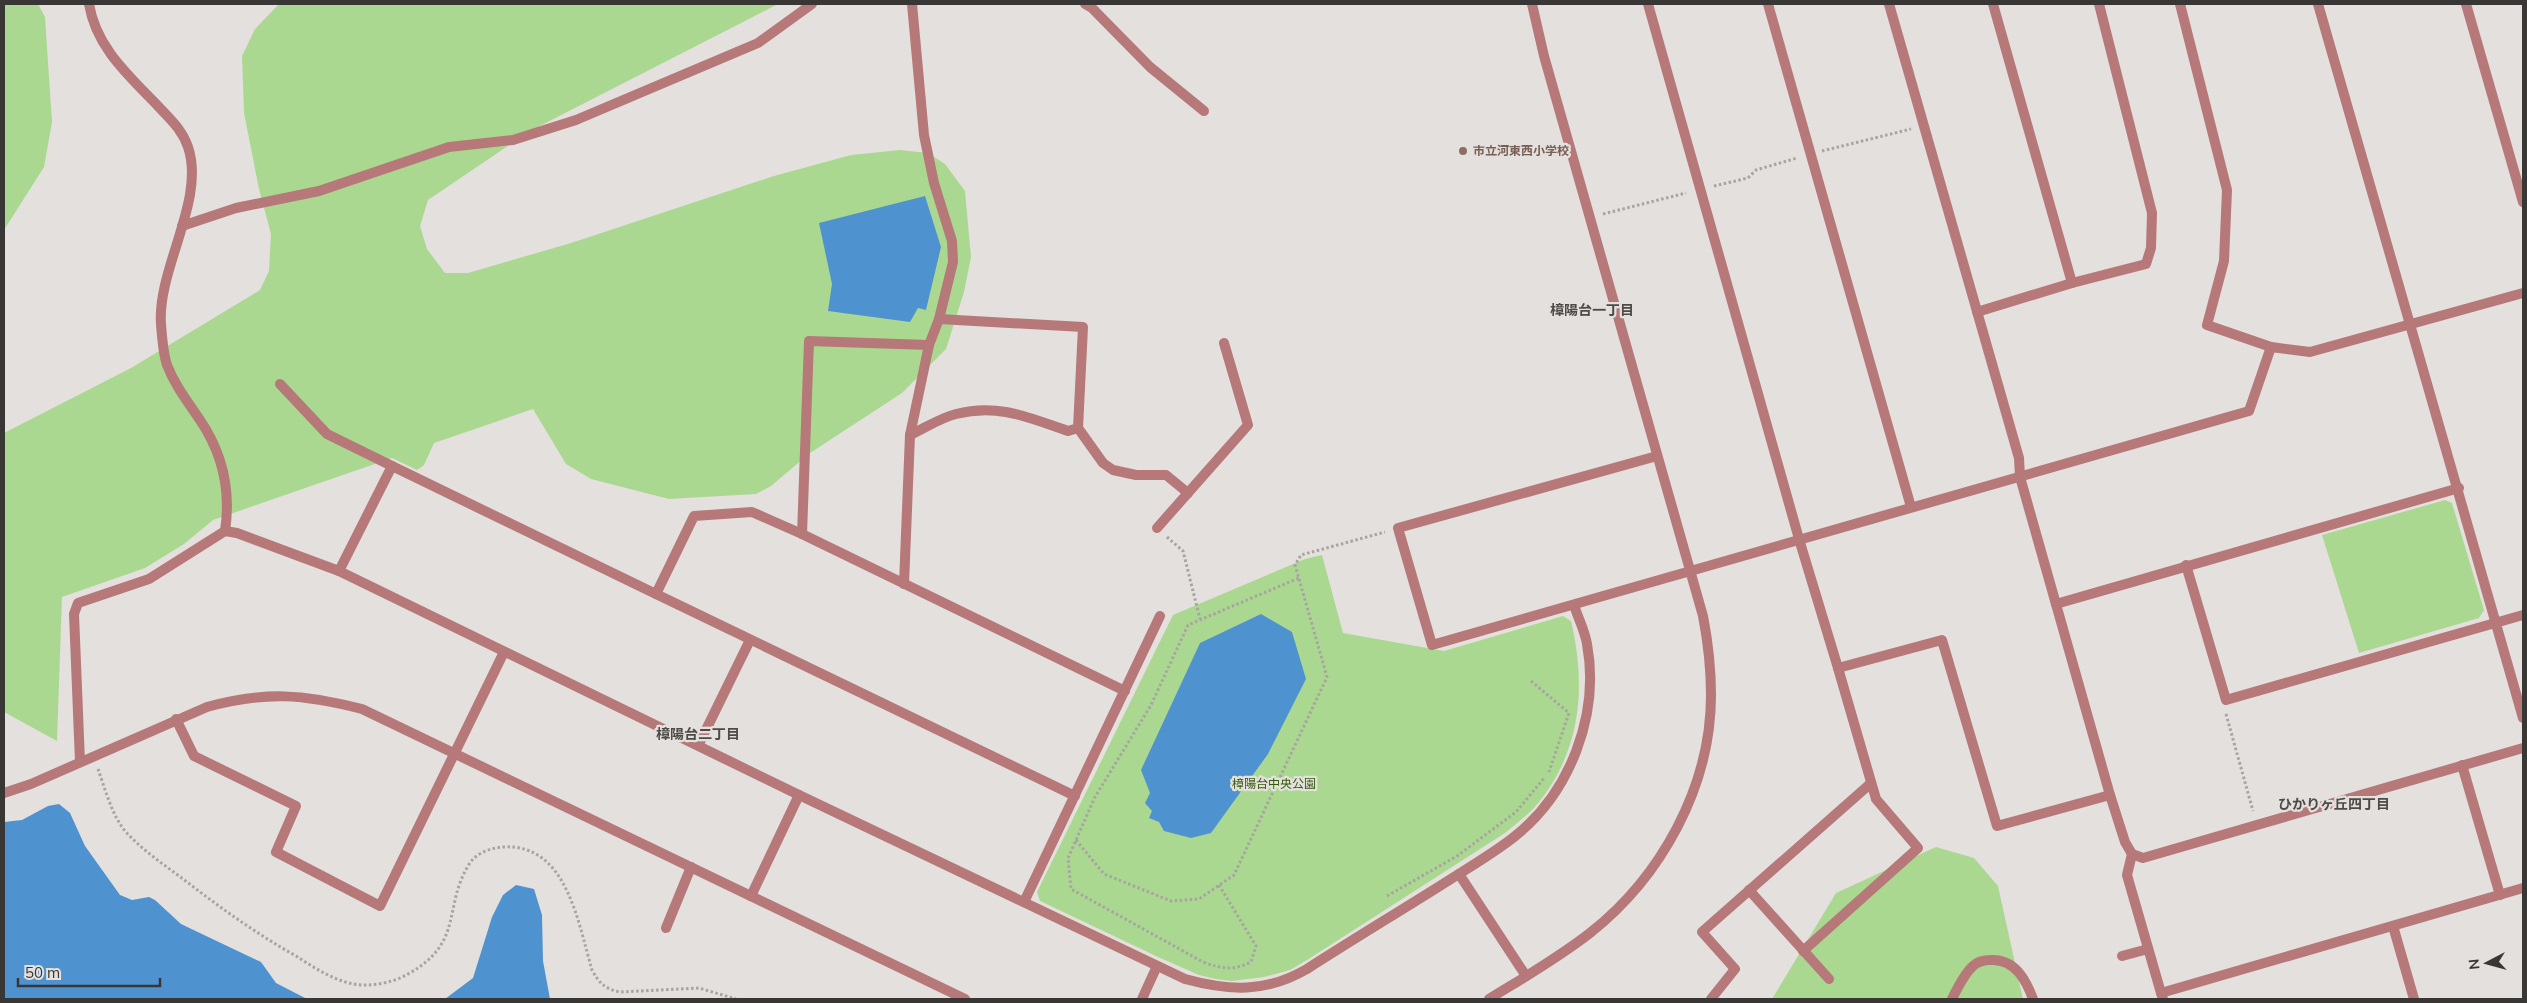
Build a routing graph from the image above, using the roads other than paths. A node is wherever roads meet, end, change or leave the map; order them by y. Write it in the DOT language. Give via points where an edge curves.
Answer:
graph roads {
  1 [pos="89,4"];
  2 [pos="812,4"];
  3 [pos="912,4"];
  4 [pos="1085,4"];
  5 [pos="1532,4"];
  6 [pos="1648,4"];
  7 [pos="1768,4"];
  8 [pos="1888,4"];
  9 [pos="1993,4"];
  10 [pos="2099,4"];
  11 [pos="2180,4"];
  12 [pos="2318,4"];
  13 [pos="2466,4"];
  14 [pos="1204,111"];
  15 [pos="2523,202"];
  16 [pos="182,226"];
  17 [pos="2072,283"];
  18 [pos="2523,293"];
  19 [pos="1977,312"];
  20 [pos="939,319"];
  21 [pos="2411,324"];
  22 [pos="1224,343"];
  23 [pos="929,345"];
  24 [pos="2270,347"];
  25 [pos="280,384"];
  26 [pos="1078,428"];
  27 [pos="910,435"];
  28 [pos="1657,456"];
  29 [pos="392,466"];
  30 [pos="2020,477"];
  31 [pos="2459,488"];
  32 [pos="1188,493"];
  33 [pos="1911,507"];
  34 [pos="1157,528"];
  35 [pos="225,531"];
  36 [pos="802,534"];
  37 [pos="1799,540"];
  38 [pos="2186,565"];
  39 [pos="1691,570"];
  40 [pos="339,571"];
  41 [pos="904,584"];
  42 [pos="656,594"];
  43 [pos="2056,604"];
  44 [pos="1574,605"];
  45 [pos="2523,615"];
  46 [pos="1160,616"];
  47 [pos="2497,623"];
  48 [pos="750,640"];
  49 [pos="504,652"];
  50 [pos="1838,668"];
  51 [pos="1125,691"];
  52 [pos="2523,718"];
  53 [pos="176,719"];
  54 [pos="699,744"];
  55 [pos="2523,748"];
  56 [pos="456,754"];
  57 [pos="80,762"];
  58 [pos="2462,765"];
  59 [pos="1870,784"];
  60 [pos="4,793"];
  61 [pos="799,795"];
  62 [pos="2110,795"];
  63 [pos="1075,796"];
  64 [pos="2132,854"];
  65 [pos="691,867"];
  66 [pos="1459,874"];
  67 [pos="2523,888"];
  68 [pos="1749,890"];
  69 [pos="2500,894"];
  70 [pos="751,896"];
  71 [pos="1024,902"];
  72 [pos="2393,926"];
  73 [pos="666,928"];
  74 [pos="2148,949"];
  75 [pos="1803,951"];
  76 [pos="2122,956"];
  77 [pos="1157,966"];
  78 [pos="1526,976"];
  79 [pos="1829,979"];
  80 [pos="2162,996"];
  81 [pos="965,999"];
  82 [pos="1142,999"];
  83 [pos="1489,999"];
  84 [pos="1711,999"];
  85 [pos="1952,999"];
  86 [pos="2033,999"];
  87 [pos="2414,999"];
  1 -- 16 [label="street" via="104,45 117,64 180,129 188,148 193,174"];
  2 -- 16 [label="street" via="758,43 576,120 512,140 449,147 319,190 236,208"];
  3 -- 20 [label="street" via="924,135 934,183 952,241 953,262"];
  4 -- 14 [label="street" via="1150,67"];
  5 -- 28 [label="street"];
  6 -- 37 [label="street"];
  7 -- 33 [label="street"];
  8 -- 19 [label="street"];
  9 -- 17 [label="street"];
  10 -- 17 [label="street" via="2152,213 2151,248 2146,264"];
  11 -- 24 [label="street" via="2227,190 2224,261 2207,325"];
  12 -- 21 [label="street"];
  13 -- 15 [label="street"];
  16 -- 35 [label="street" via="173,255 161,322 166,364 181,395 215,445 228,492"];
  17 -- 19 [label="street"];
  18 -- 21 [label="street"];
  19 -- 30 [label="street" via="2019,458"];
  20 -- 23 [label="street"];
  20 -- 26 [label="street" via="1083,327"];
  21 -- 24 [label="street" via="2310,352"];
  21 -- 31 [label="street"];
  22 -- 32 [label="street" via="1248,425"];
  23 -- 27 [label="street"];
  23 -- 36 [label="street" via="809,341"];
  24 -- 30 [label="street" via="2249,411"];
  25 -- 29 [label="street" via="328,434"];
  26 -- 27 [label="street" via="1068,431 1007,410 986,409 954,414"];
  26 -- 32 [label="street" via="1103,463 1113,470 1136,475 1166,475"];
  27 -- 41 [label="street"];
  28 -- 39 [label="street"];
  28 -- 44 [label="street" via="1398,528 1432,645"];
  29 -- 40 [label="street"];
  29 -- 42 [label="street"];
  30 -- 33 [label="street"];
  30 -- 43 [label="street"];
  31 -- 38 [label="street"];
  31 -- 47 [label="street"];
  32 -- 34 [label="street"];
  33 -- 37 [label="street"];
  35 -- 40 [label="street"];
  35 -- 57 [label="street" via="149,579 78,602 74,624"];
  36 -- 41 [label="street"];
  36 -- 42 [label="street" via="752,512 694,516"];
  37 -- 39 [label="street"];
  37 -- 50 [label="street"];
  38 -- 43 [label="street"];
  38 -- 47 [label="street" via="2226,700"];
  39 -- 44 [label="street"];
  39 -- 78 [label="street" via="1710,654 1711,697 1698,776 1680,824 1627,900 1591,932"];
  40 -- 49 [label="street"];
  41 -- 51 [label="street"];
  42 -- 48 [label="street"];
  43 -- 62 [label="street"];
  44 -- 66 [label="street" via="1587,644 1589,683 1584,732 1566,775 1541,811 1514,837"];
  45 -- 47 [label="street"];
  46 -- 51 [label="street"];
  47 -- 52 [label="street"];
  48 -- 54 [label="street"];
  48 -- 63 [label="street"];
  49 -- 54 [label="street"];
  49 -- 56 [label="street"];
  50 -- 59 [label="street"];
  50 -- 62 [label="street" via="1942,640 1997,826"];
  51 -- 63 [label="street"];
  53 -- 56 [label="street" via="232,700 302,696 362,709"];
  53 -- 56 [label="street" via="194,756 296,806 276,852 380,906"];
  53 -- 57 [label="street"];
  54 -- 61 [label="street"];
  55 -- 58 [label="street"];
  56 -- 65 [label="street"];
  57 -- 60 [label="street"];
  58 -- 64 [label="street" via="2143,858"];
  58 -- 69 [label="street"];
  59 -- 68 [label="street"];
  59 -- 75 [label="street" via="1876,799 1918,848"];
  61 -- 70 [label="street"];
  61 -- 71 [label="street"];
  62 -- 64 [label="street"];
  63 -- 71 [label="street"];
  64 -- 74 [label="street" via="2127,875"];
  65 -- 70 [label="street"];
  65 -- 73 [label="street"];
  66 -- 77 [label="street" via="1290,979 1265,986 1233,989 1185,979"];
  66 -- 78 [label="street"];
  67 -- 69 [label="street"];
  68 -- 75 [label="street"];
  68 -- 84 [label="street" via="1702,932 1735,969"];
  69 -- 72 [label="street"];
  70 -- 81 [label="street"];
  71 -- 77 [label="street"];
  72 -- 80 [label="street"];
  72 -- 87 [label="street"];
  74 -- 76 [label="street"];
  74 -- 80 [label="street"];
  75 -- 79 [label="street"];
  77 -- 82 [label="street"];
  78 -- 83 [label="street"];
  85 -- 86 [label="street" via="1972,966 1983,960 1997,960 2010,964 2020,973"];
}
